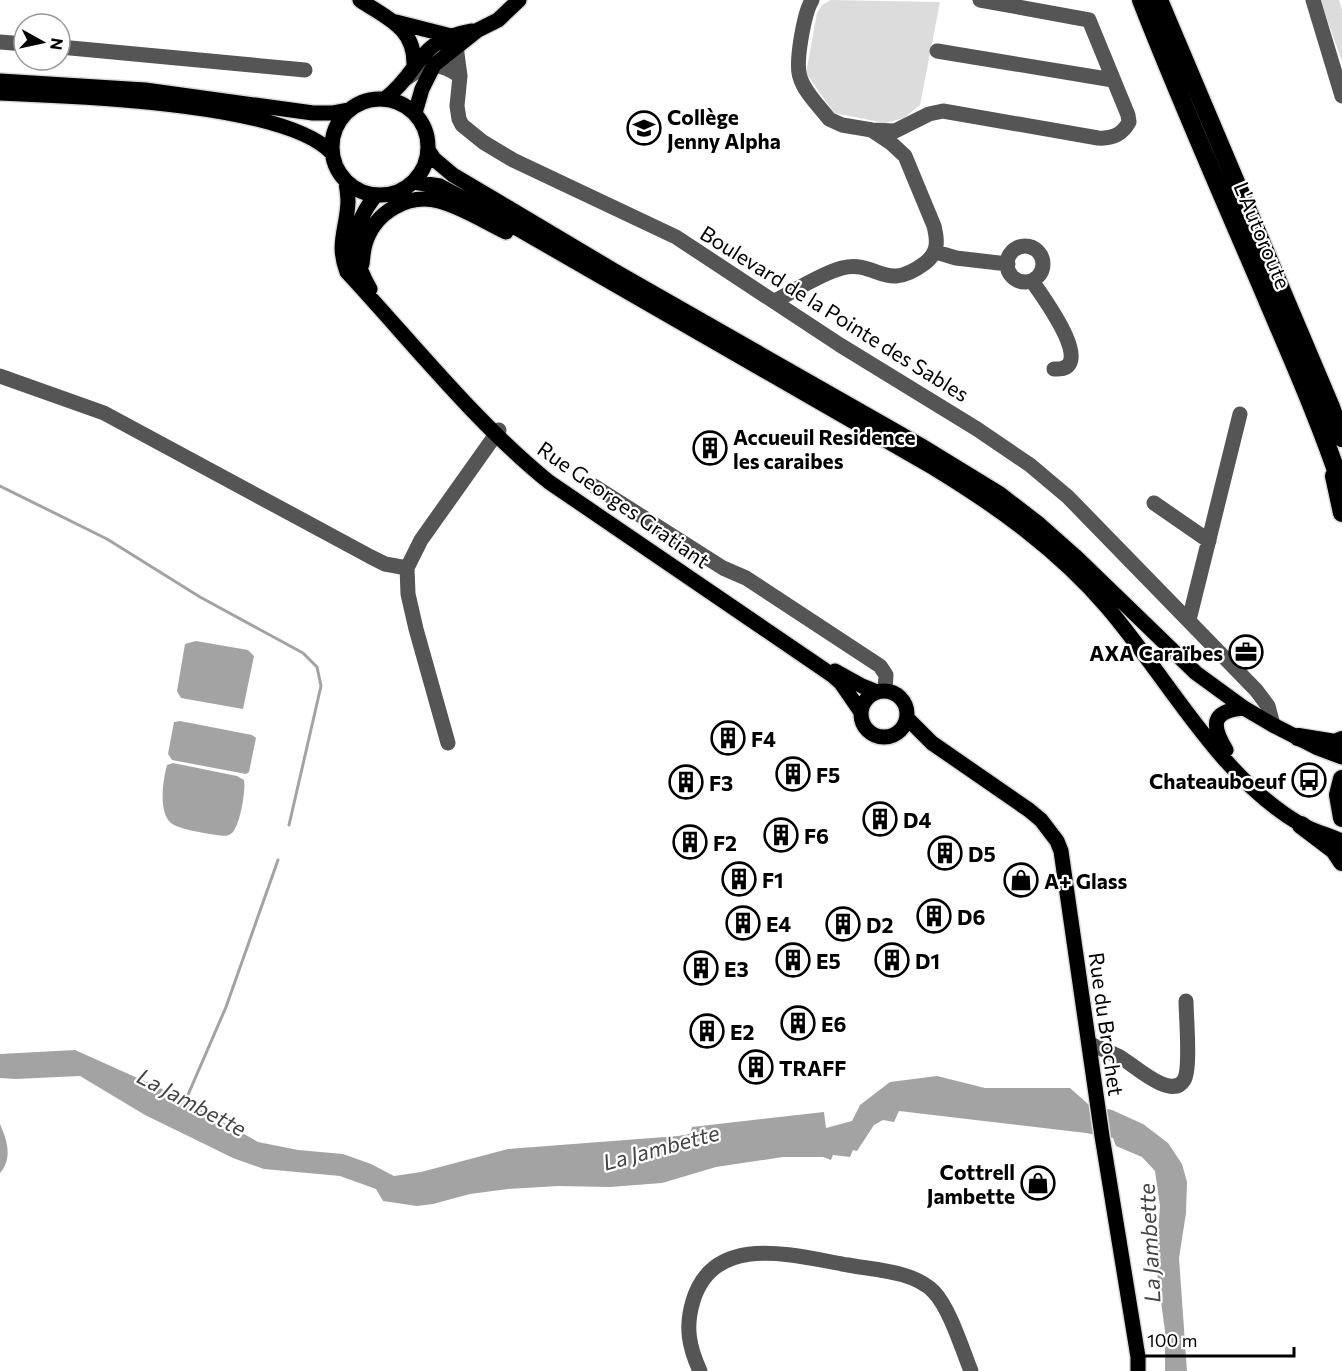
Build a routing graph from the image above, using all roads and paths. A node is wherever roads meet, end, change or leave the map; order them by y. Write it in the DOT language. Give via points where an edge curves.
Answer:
graph roads {
  1 [pos="360,0"];
  2 [pos="519,0"];
  3 [pos="812,0"];
  4 [pos="980,0"];
  5 [pos="1141,0"];
  6 [pos="1159,0"];
  7 [pos="1313,0"];
  8 [pos="393,22"];
  9 [pos="454,41"];
  10 [pos="72,48"];
  11 [pos="937,51"];
  12 [pos="434,65"];
  13 [pos="305,70"];
  14 [pos="410,72"];
  15 [pos="460,76"];
  16 [pos="1113,80"];
  17 [pos="0,81"];
  18 [pos="0,93"];
  19 [pos="1342,96"];
  20 [pos="386,98"];
  21 [pos="348,110"];
  22 [pos="415,113"];
  23 [pos="916,121"];
  24 [pos="872,130"];
  25 [pos="428,150"];
  26 [pos="332,153"];
  27 [pos="905,156"];
  28 [pos="346,182"];
  29 [pos="413,182"];
  30 [pos="376,195"];
  31 [pos="936,252"];
  32 [pos="1008,264"];
  33 [pos="607,280"];
  34 [pos="1032,280"];
  35 [pos="364,283"];
  36 [pos="803,286"];
  37 [pos="775,301"];
  38 [pos="799,318"];
  39 [pos="1054,369"];
  40 [pos="0,376"];
  41 [pos="1240,414"];
  42 [pos="498,432"];
  43 [pos="1335,443"];
  44 [pos="594,486"];
  45 [pos="1342,488"];
  46 [pos="1154,503"];
  47 [pos="1342,513"];
  48 [pos="1209,541"];
  49 [pos="407,568"];
  50 [pos="1189,620"];
  51 [pos="833,673"];
  52 [pos="881,691"];
  53 [pos="1244,708"];
  54 [pos="861,712"];
  55 [pos="907,718"];
  56 [pos="1272,725"];
  57 [pos="894,736"];
  58 [pos="1298,737"];
  59 [pos="1342,740"];
  60 [pos="448,743"];
  61 [pos="932,743"];
  62 [pos="1320,744"];
  63 [pos="1342,757"];
  64 [pos="1342,779"];
  65 [pos="1245,782"];
  66 [pos="1342,818"];
  67 [pos="1301,825"];
  68 [pos="1342,841"];
  69 [pos="1342,862"];
  70 [pos="1186,1001"];
  71 [pos="1090,1044"];
  72 [pos="700,1371"];
  73 [pos="971,1371"];
  74 [pos="1138,1371"];
  1 -- 8 [label="main road"];
  2 -- 9 [label="main road" via="498,20"];
  3 -- 24 [label="street" via="798,68 800,79 830,119"];
  4 -- 16 [label="street" via="1089,20"];
  5 -- 43 [label="highway, L'Autoroute"];
  6 -- 43 [label="highway, L'Autoroute" via="1331,407"];
  7 -- 19 [label="street"];
  8 -- 9 [label="main road"];
  8 -- 14 [label="main road" via="411,42"];
  9 -- 12 [label="main road"];
  9 -- 14 [label="main road" via="431,47"];
  9 -- 15 [label="street, Boulevard de la Pointe des Sables"];
  10 -- 13 [label="street"];
  11 -- 16 [label="street"];
  12 -- 14 [label="street"];
  12 -- 15 [label="street"];
  12 -- 22 [label="main road"];
  14 -- 20 [label="main road"];
  15 -- 37 [label="street, Boulevard de la Pointe des Sables" via="459,119 483,142 676,237"];
  16 -- 23 [label="street" via="1129,122 1121,133 1107,138 943,111"];
  17 -- 21 [label="main road" via="146,90 313,113"];
  18 -- 26 [label="main road" via="116,99 237,116 313,138"];
  20 -- 21 [label="main road" via="360,102"];
  20 -- 22 [label="main road"];
  21 -- 26 [label="main road" via="334,129"];
  22 -- 25 [label="main road" via="425,130"];
  23 -- 24 [label="street" via="896,131"];
  23 -- 27 [label="street" via="907,137"];
  24 -- 27 [label="street"];
  25 -- 29 [label="main road" via="426,162"];
  25 -- 53 [label="main road" via="453,175 1000,494 1040,524 1196,673"];
  26 -- 28 [label="main road"];
  27 -- 31 [label="street" via="934,226"];
  28 -- 30 [label="main road"];
  28 -- 35 [label="main road" via="348,201 342,254 347,272"];
  29 -- 30 [label="main road" via="389,195"];
  29 -- 33 [label="main road" via="448,190"];
  30 -- 35 [label="main road" via="356,233 355,252"];
  31 -- 32 [label="street"];
  31 -- 36 [label="street" via="905,276 885,276 851,266"];
  32 -- 34 [label="street" via="1015,279"];
  32 -- 34 [label="street" via="1016,249 1033,248 1041,256 1042,267"];
  33 -- 35 [label="main road" via="449,205 427,199 398,205 378,220 366,242"];
  33 -- 65 [label="main road" via="971,490 1032,534 1106,605"];
  34 -- 39 [label="street" via="1071,348 1067,366"];
  35 -- 42 [label="main road, Rue Georges Gratiant" via="405,338"];
  36 -- 37 [label="street"];
  36 -- 38 [label="street"];
  37 -- 38 [label="street, Boulevard de la Pointe des Sables"];
  38 -- 50 [label="street, Boulevard de la Pointe des Sables" via="1030,465 1068,497"];
  40 -- 49 [label="street" via="105,413 371,557"];
  41 -- 48 [label="street"];
  42 -- 49 [label="street" via="421,540"];
  42 -- 51 [label="main road, Rue Georges Gratiant" via="549,482"];
  43 -- 45 [label="highway, L'Autoroute"];
  43 -- 47 [label="highway"];
  44 -- 52 [label="street" via="723,568 746,578 880,666 886,675"];
  46 -- 48 [label="street"];
  48 -- 50 [label="street"];
  49 -- 60 [label="street" via="416,629"];
  50 -- 56 [label="street, Boulevard de la Pointe des Sables" via="1261,696"];
  51 -- 52 [label="main road"];
  51 -- 54 [label="main road"];
  52 -- 54 [label="main road" via="866,699"];
  52 -- 55 [label="main road" via="903,699"];
  53 -- 56 [label="main road"];
  53 -- 65 [label="main road" via="1224,711 1217,729"];
  54 -- 57 [label="main road" via="864,725 873,734"];
  55 -- 57 [label="main road"];
  55 -- 61 [label="main road, Rue du Brochet"];
  56 -- 58 [label="main road"];
  57 -- 61 [label="main road, Rue du Brochet"];
  58 -- 62 [label="highway"];
  59 -- 62 [label="highway"];
  61 -- 71 [label="main road, Rue du Brochet" via="1029,810 1058,841"];
  62 -- 63 [label="main road"];
  64 -- 66 [label="highway" via="1338,795"];
  65 -- 67 [label="main road"];
  67 -- 68 [label="main road"];
  67 -- 69 [label="highway" via="1334,850"];
  70 -- 71 [label="street" via="1187,1065 1183,1082 1174,1086 1159,1083 1120,1057"];
  71 -- 74 [label="main road, Rue du Brochet"];
  72 -- 73 [label="street" via="687,1332 700,1283 707,1273 731,1257 769,1253 918,1281 935,1293 951,1320"];
}
